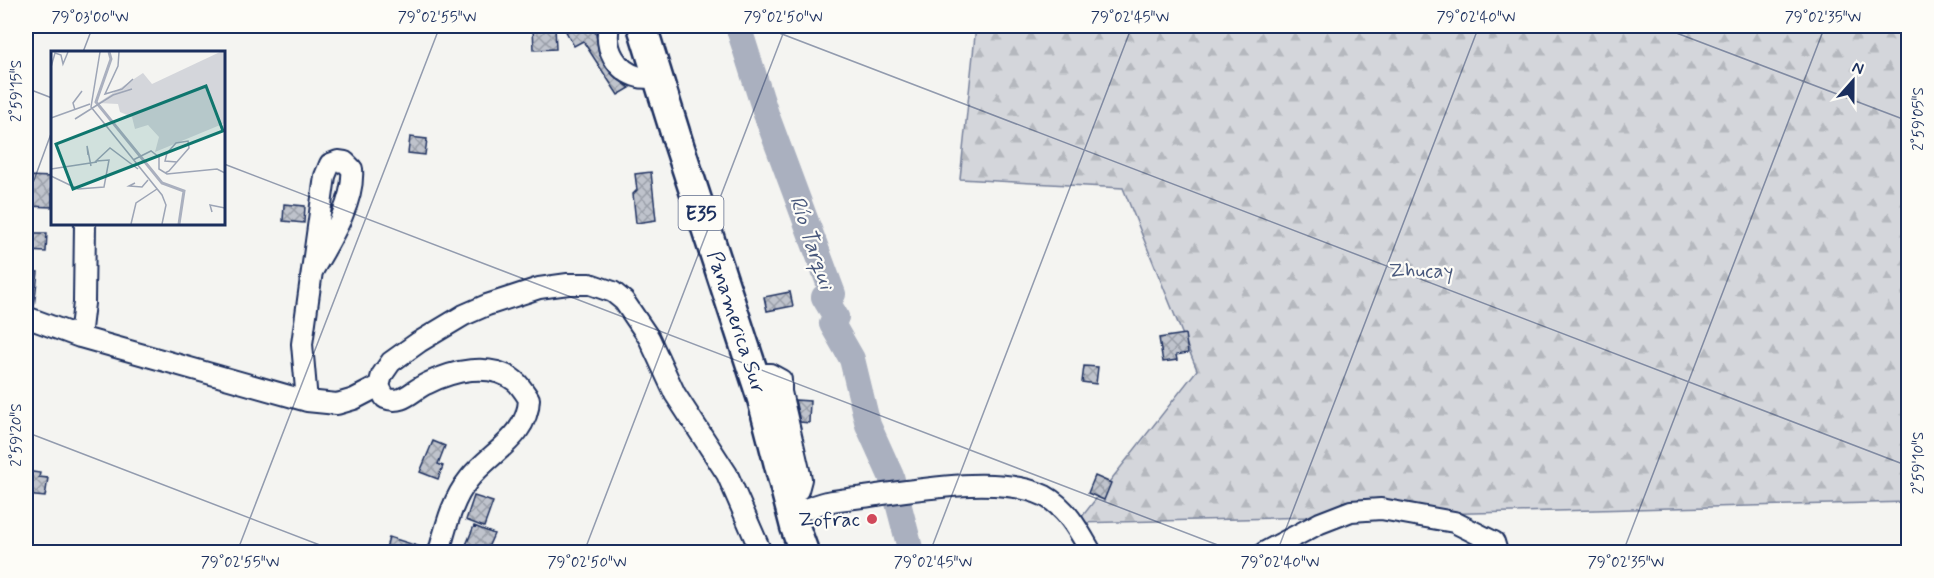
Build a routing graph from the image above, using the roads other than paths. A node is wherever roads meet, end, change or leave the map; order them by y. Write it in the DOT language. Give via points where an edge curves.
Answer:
graph roads {
  1 [pos="609,26"];
  2 [pos="642,26"];
  3 [pos="658,77"];
  4 [pos="85,225"];
  5 [pos="313,270"];
  6 [pos="26,317"];
  7 [pos="80,337"];
  8 [pos="379,386"];
  9 [pos="307,401"];
  10 [pos="790,507"];
  11 [pos="439,552"];
  12 [pos="761,552"];
  13 [pos="804,552"];
  14 [pos="1091,552"];
  15 [pos="1265,552"];
  16 [pos="1497,552"];
  1 -- 3 [label="street" via="608,48 615,60 640,78"];
  2 -- 3 [label="highway, Panamerica Sur / E35"];
  3 -- 10 [label="highway, Panamerica Sur / E35" via="754,374"];
  4 -- 7 [label="street"];
  5 -- 9 [label="street" via="302,344"];
  6 -- 7 [label="street"];
  7 -- 9 [label="street"];
  8 -- 9 [label="street" via="337,404"];
  8 -- 11 [label="street" via="385,398 393,401 459,370 492,370 515,381 530,399 523,424 458,494"];
  8 -- 12 [label="street" via="391,362 464,315 487,305 539,288 568,284 590,284 613,291 649,338 675,394 727,474"];
  10 -- 13 [label="highway, Panamerica Sur / E35"];
  10 -- 14 [label="street" via="917,490 987,485 1016,488 1044,496 1061,508"];
  15 -- 16 [label="street" via="1351,511 1381,510 1454,522 1494,542"];
}
